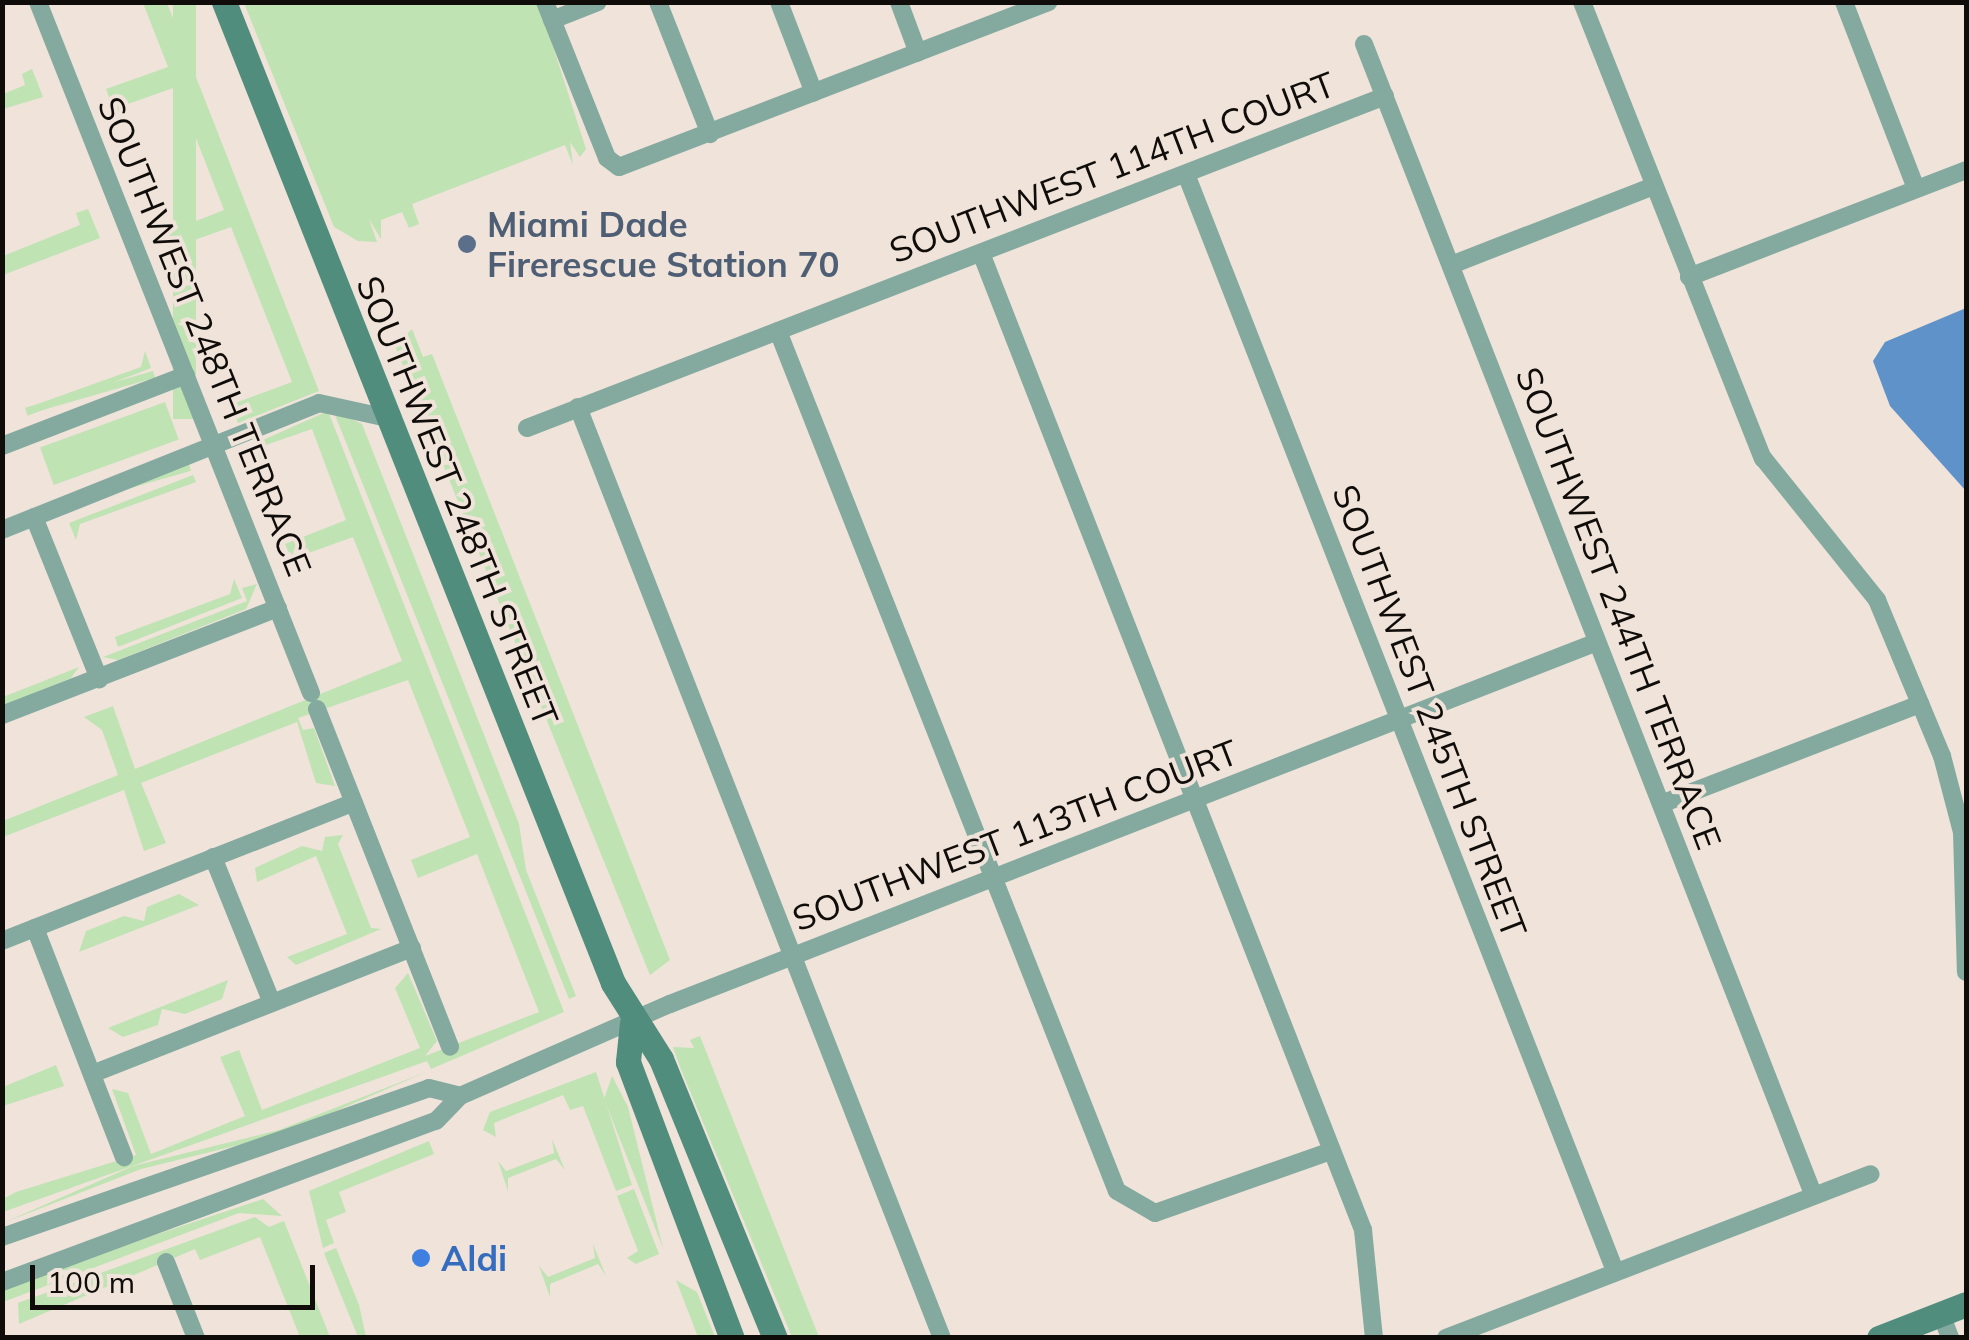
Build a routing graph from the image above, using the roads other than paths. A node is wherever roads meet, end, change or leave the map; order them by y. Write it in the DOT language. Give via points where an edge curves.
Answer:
graph roads {
  1 [pos="38,2"];
  2 [pos="224,2"];
  3 [pos="598,2"];
  4 [pos="658,2"];
  5 [pos="779,2"];
  6 [pos="899,2"];
  7 [pos="1048,2"];
  8 [pos="1582,2"];
  9 [pos="1844,2"];
  10 [pos="1020,8"];
  11 [pos="549,11"];
  12 [pos="1364,44"];
  13 [pos="918,53"];
  14 [pos="814,94"];
  15 [pos="1384,96"];
  16 [pos="710,134"];
  17 [pos="1966,170"];
  18 [pos="1186,174"];
  19 [pos="1654,186"];
  20 [pos="1916,190"];
  21 [pos="981,253"];
  22 [pos="1450,265"];
  23 [pos="1689,277"];
  24 [pos="778,331"];
  25 [pos="186,375"];
  26 [pos="578,407"];
  27 [pos="387,418"];
  28 [pos="527,428"];
  29 [pos="3,444"];
  30 [pos="213,445"];
  31 [pos="34,517"];
  32 [pos="2,530"];
  33 [pos="278,608"];
  34 [pos="1597,642"];
  35 [pos="99,679"];
  36 [pos="1920,704"];
  37 [pos="2,716"];
  38 [pos="1398,720"];
  39 [pos="1194,799"];
  40 [pos="354,802"];
  41 [pos="1660,804"];
  42 [pos="213,857"];
  43 [pos="994,878"];
  44 [pos="36,928"];
  45 [pos="2,941"];
  46 [pos="412,948"];
  47 [pos="793,956"];
  48 [pos="1966,972"];
  49 [pos="272,1003"];
  50 [pos="632,1023"];
  51 [pos="450,1046"];
  52 [pos="92,1074"];
  53 [pos="460,1096"];
  54 [pos="1331,1151"];
  55 [pos="124,1157"];
  56 [pos="1870,1174"];
  57 [pos="1813,1194"];
  58 [pos="2,1237"];
  59 [pos="166,1262"];
  60 [pos="1614,1272"];
  61 [pos="2,1282"];
  62 [pos="1966,1304"];
  63 [pos="1945,1326"];
  64 [pos="1886,1336"];
  65 [pos="196,1338"];
  66 [pos="732,1338"];
  67 [pos="775,1338"];
  68 [pos="942,1338"];
  69 [pos="1374,1338"];
  70 [pos="1446,1338"];
  1 -- 25 [label="street, SOUTHWEST 248TH TERRACE"];
  2 -- 27 [label="street, SOUTHWEST 248TH STREET"];
  3 -- 11 [label="street"];
  4 -- 16 [label="street"];
  5 -- 14 [label="street"];
  6 -- 13 [label="street"];
  7 -- 10 [label="street"];
  8 -- 19 [label="street"];
  9 -- 20 [label="street"];
  10 -- 13 [label="street"];
  11 -- 16 [label="street" via="614,165"];
  12 -- 15 [label="street, SOUTHWEST 244TH TERRACE"];
  13 -- 14 [label="street"];
  14 -- 16 [label="street"];
  15 -- 18 [label="street, SOUTHWEST 114TH COURT"];
  15 -- 22 [label="street, SOUTHWEST 244TH TERRACE"];
  17 -- 20 [label="street"];
  18 -- 21 [label="street, SOUTHWEST 114TH COURT"];
  18 -- 38 [label="street, SOUTHWEST 245TH STREET"];
  19 -- 22 [label="street"];
  19 -- 23 [label="street"];
  20 -- 23 [label="street"];
  21 -- 24 [label="street, SOUTHWEST 114TH COURT"];
  21 -- 39 [label="street"];
  22 -- 34 [label="street, SOUTHWEST 244TH TERRACE"];
  23 -- 36 [label="street" via="1773,478 1866,582"];
  24 -- 26 [label="street, SOUTHWEST 114TH COURT"];
  24 -- 43 [label="street"];
  25 -- 29 [label="street"];
  25 -- 30 [label="street, SOUTHWEST 248TH TERRACE"];
  26 -- 28 [label="street, SOUTHWEST 114TH COURT"];
  26 -- 47 [label="street"];
  27 -- 30 [label="street" via="322,402"];
  27 -- 50 [label="street, SOUTHWEST 248TH STREET"];
  30 -- 31 [label="street"];
  30 -- 33 [label="street, SOUTHWEST 248TH TERRACE"];
  31 -- 32 [label="street"];
  31 -- 35 [label="street"];
  33 -- 35 [label="street"];
  33 -- 40 [label="street, SOUTHWEST 248TH TERRACE"];
  34 -- 38 [label="street, SOUTHWEST 113TH COURT"];
  34 -- 41 [label="street, SOUTHWEST 244TH TERRACE"];
  35 -- 37 [label="street"];
  36 -- 41 [label="street"];
  36 -- 48 [label="street" via="1962,832"];
  38 -- 39 [label="street, SOUTHWEST 113TH COURT"];
  38 -- 60 [label="street, SOUTHWEST 245TH STREET"];
  39 -- 43 [label="street, SOUTHWEST 113TH COURT"];
  39 -- 54 [label="street"];
  40 -- 42 [label="street"];
  40 -- 46 [label="street, SOUTHWEST 248TH TERRACE"];
  41 -- 57 [label="street, SOUTHWEST 244TH TERRACE"];
  42 -- 44 [label="street"];
  42 -- 49 [label="street"];
  43 -- 47 [label="street, SOUTHWEST 113TH COURT"];
  43 -- 54 [label="street" via="1112,1182 1132,1206 1155,1213"];
  44 -- 45 [label="street"];
  44 -- 52 [label="street"];
  46 -- 49 [label="street"];
  46 -- 51 [label="street, SOUTHWEST 248TH TERRACE"];
  47 -- 50 [label="street, SOUTHWEST 113TH COURT"];
  47 -- 68 [label="street"];
  49 -- 52 [label="street"];
  50 -- 53 [label="street, SOUTHWEST 113TH COURT"];
  50 -- 66 [label="street, SOUTHWEST 248TH STREET" via="628,1062"];
  50 -- 67 [label="street, SOUTHWEST 248TH STREET" via="661,1059"];
  52 -- 55 [label="street"];
  53 -- 58 [label="street, SOUTHWEST 113TH COURT" via="429,1088"];
  53 -- 61 [label="street, SOUTHWEST 113TH COURT" via="436,1121"];
  54 -- 69 [label="street" via="1363,1230"];
  56 -- 57 [label="street"];
  57 -- 60 [label="street"];
  59 -- 65 [label="street"];
  60 -- 70 [label="street"];
  62 -- 63 [label="street"];
  63 -- 64 [label="street"];
}
